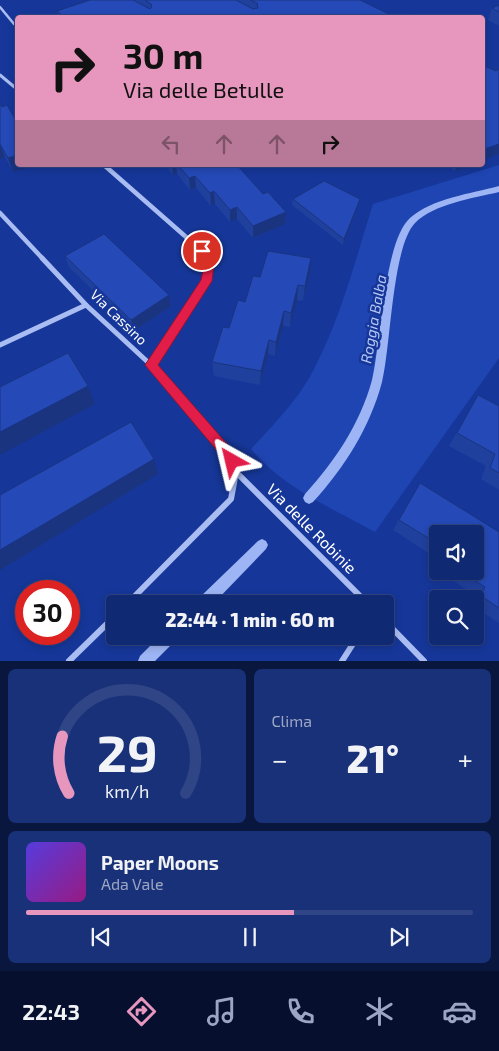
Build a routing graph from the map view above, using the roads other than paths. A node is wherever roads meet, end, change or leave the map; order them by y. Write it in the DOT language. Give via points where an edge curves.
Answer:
graph roads {
  1 [pos="0,7"];
  2 [pos="14,24"];
  3 [pos="0,75"];
  4 [pos="15,88"];
  5 [pos="106,167"];
  6 [pos="0,213"];
  7 [pos="86,304"];
  8 [pos="0,345"];
  9 [pos="151,365"];
  10 [pos="236,472"];
  11 [pos="136,595"];
  12 [pos="359,595"];
  13 [pos="106,625"];
  14 [pos="394,630"];
  15 [pos="352,645"];
  16 [pos="69,661"];
  17 [pos="342,661"];
  18 [pos="424,661"];
  1 -- 2 [label="lane"];
  3 -- 4 [label="street"];
  5 -- 9 [label="street" via="207,258 209,272 206,281"];
  6 -- 7 [label="street, Via Cassino"];
  7 -- 8 [label="street"];
  7 -- 9 [label="street, Via Cassino"];
  9 -- 10 [label="street, Via Cassino" via="224,449"];
  10 -- 11 [label="street" via="231,499"];
  10 -- 12 [label="street, Via delle Robinie"];
  13 -- 16 [label="street"];
  14 -- 18 [label="street"];
  15 -- 17 [label="street"];
}
